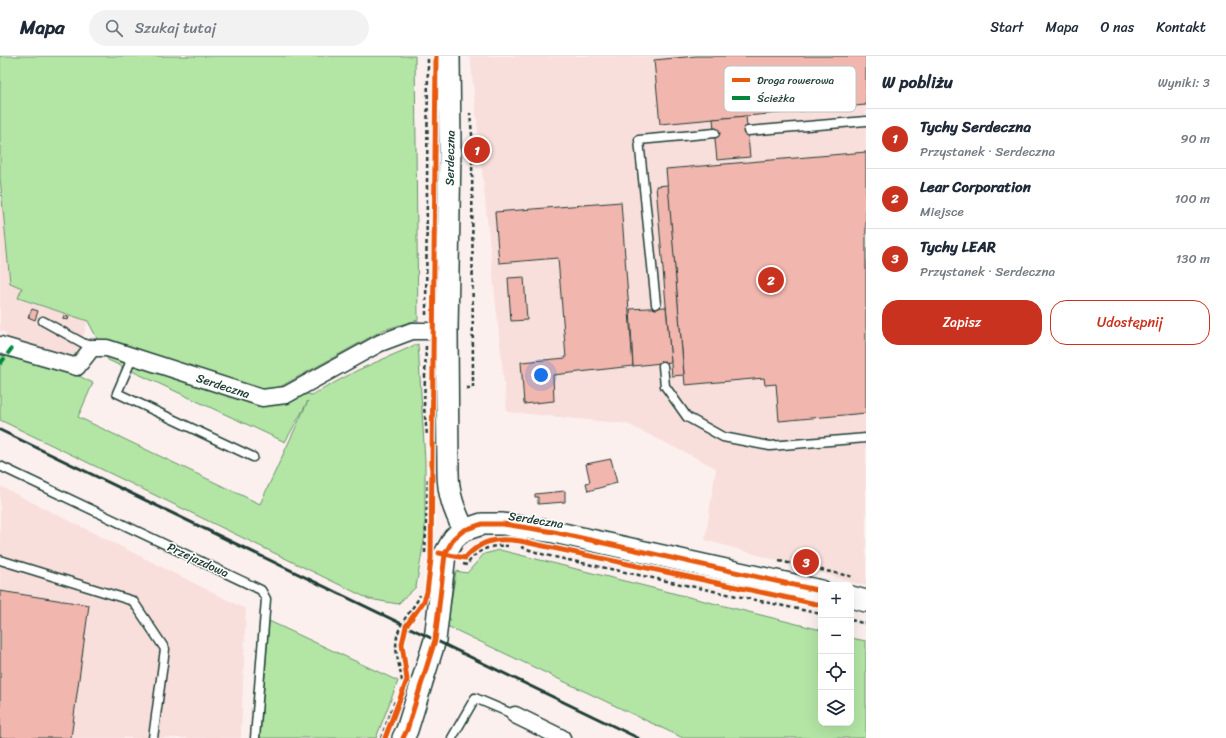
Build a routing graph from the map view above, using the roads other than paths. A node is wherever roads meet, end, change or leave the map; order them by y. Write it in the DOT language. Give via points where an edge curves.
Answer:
graph roads {
  1 [pos="449,56"];
  2 [pos="866,121"];
  3 [pos="748,131"];
  4 [pos="715,133"];
  5 [pos="656,304"];
  6 [pos="43,321"];
  7 [pos="447,331"];
  8 [pos="0,345"];
  9 [pos="92,348"];
  10 [pos="133,356"];
  11 [pos="663,366"];
  12 [pos="866,438"];
  13 [pos="253,457"];
  14 [pos="0,466"];
  15 [pos="464,530"];
  16 [pos="0,560"];
  17 [pos="818,590"];
  18 [pos="854,598"];
  19 [pos="866,601"];
  20 [pos="515,715"];
  21 [pos="153,738"];
  22 [pos="255,738"];
  23 [pos="403,738"];
  24 [pos="452,738"];
  25 [pos="562,738"];
  1 -- 7 [label="street, Serdeczna"];
  2 -- 3 [label="lane"];
  4 -- 5 [label="lane" via="639,140"];
  6 -- 9 [label="lane"];
  7 -- 10 [label="street, Serdeczna" via="412,331 380,343 286,396 262,398"];
  7 -- 15 [label="street, Serdeczna" via="448,492"];
  8 -- 9 [label="street" via="77,367"];
  9 -- 10 [label="street, Serdeczna" via="107,348"];
  10 -- 13 [label="lane" via="117,393"];
  11 -- 12 [label="lane" via="665,386 687,417 723,437 770,446"];
  14 -- 22 [label="lane, Przejazdowa" via="261,590 266,599"];
  15 -- 17 [label="street, Serdeczna" via="482,524 503,524 554,532"];
  15 -- 23 [label="street, Serdeczna" via="438,558 435,640"];
  16 -- 21 [label="lane" via="133,601 165,649"];
  18 -- 19 [label="street"];
  20 -- 24 [label="lane" via="475,698"];
  20 -- 25 [label="street"];
}
